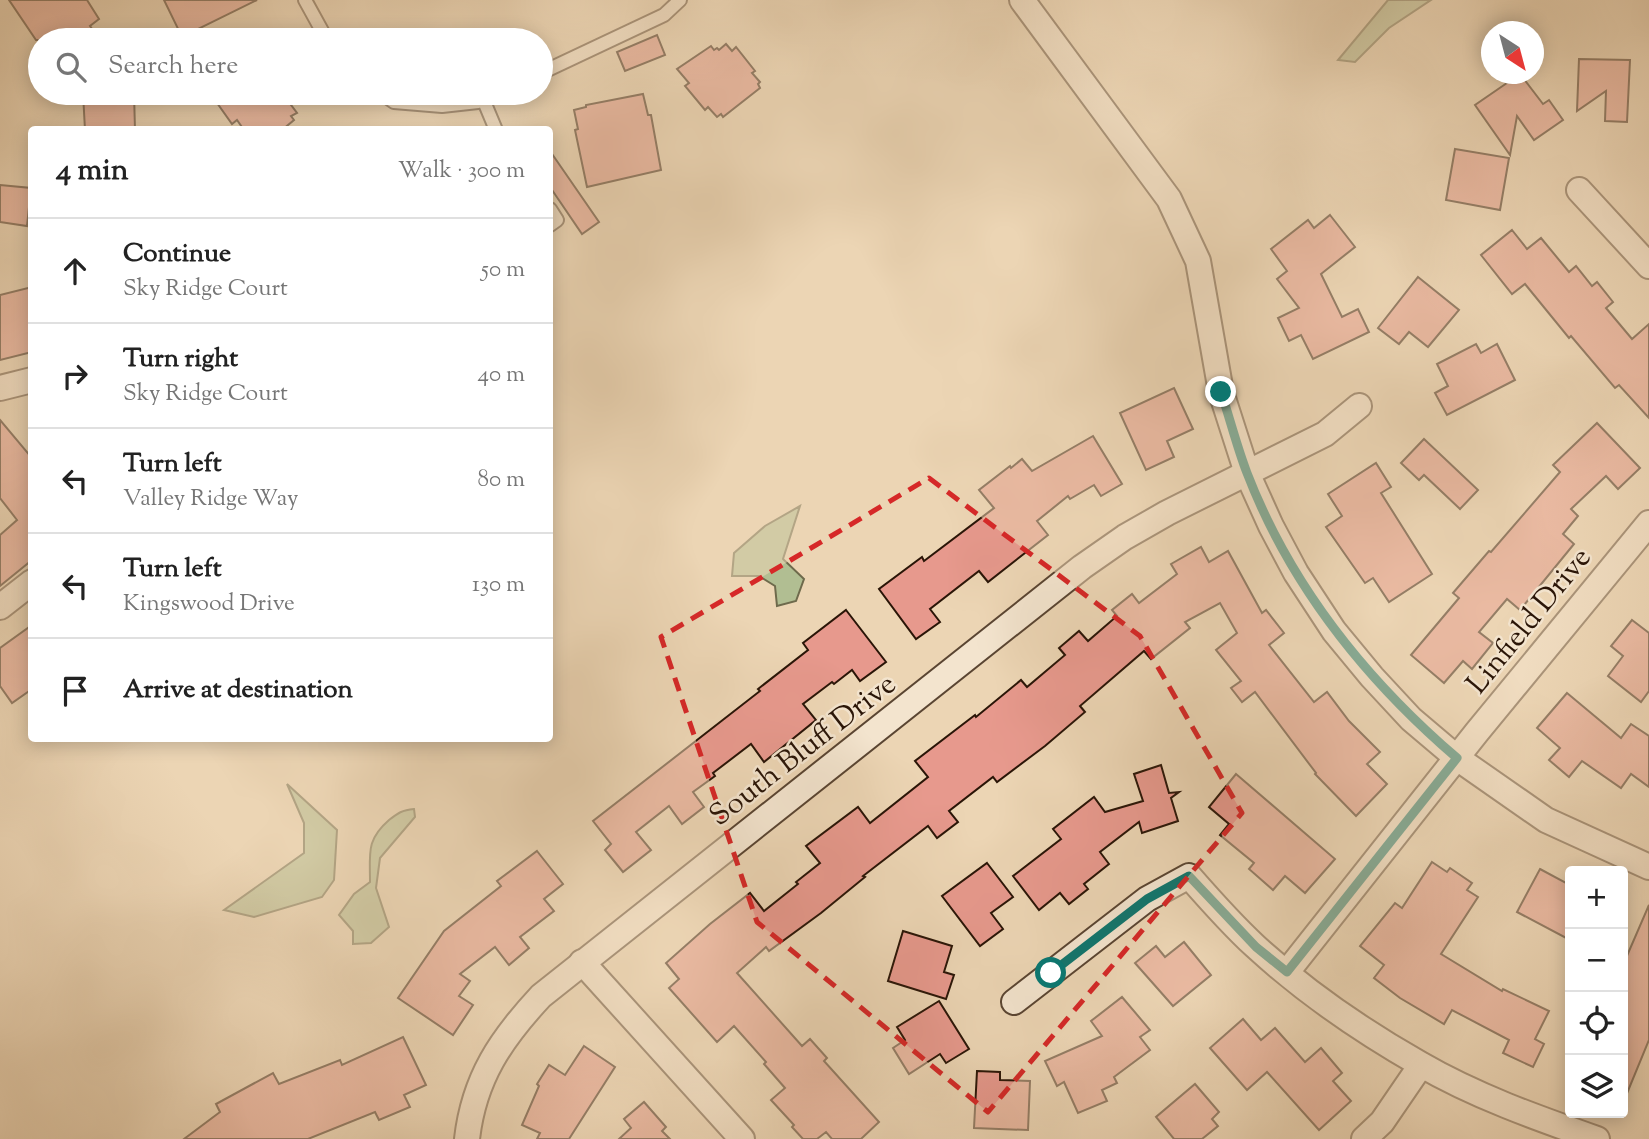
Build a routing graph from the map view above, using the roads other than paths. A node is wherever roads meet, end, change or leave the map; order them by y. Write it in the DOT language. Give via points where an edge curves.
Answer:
graph roads {
  1 [pos="304,0"];
  2 [pos="680,0"];
  3 [pos="1022,0"];
  4 [pos="320,28"];
  5 [pos="553,67"];
  6 [pos="430,105"];
  7 [pos="448,105"];
  8 [pos="486,105"];
  9 [pos="494,126"];
  10 [pos="1579,190"];
  11 [pos="1649,267"];
  12 [pos="28,381"];
  13 [pos="0,388"];
  14 [pos="1359,406"];
  15 [pos="1247,473"];
  16 [pos="1649,523"];
  17 [pos="28,585"];
  18 [pos="0,607"];
  19 [pos="1457,758"];
  20 [pos="1649,867"];
  21 [pos="582,962"];
  22 [pos="1287,972"];
  23 [pos="1014,1002"];
  24 [pos="1421,1065"];
  25 [pos="467,1139"];
  26 [pos="742,1139"];
  27 [pos="1364,1139"];
  28 [pos="1597,1139"];
  1 -- 4 [label="lane"];
  2 -- 5 [label="lane" via="664,15"];
  3 -- 15 [label="street" via="1169,199 1198,261 1221,392"];
  6 -- 7 [label="lane"];
  8 -- 9 [label="lane"];
  10 -- 11 [label="street"];
  12 -- 13 [label="street"];
  14 -- 15 [label="street, South Bluff Drive" via="1325,434"];
  15 -- 19 [label="street" via="1296,573 1334,631 1411,719"];
  15 -- 21 [label="street, South Bluff Drive" via="1135,531 1082,567"];
  16 -- 19 [label="street, Linfield Drive"];
  17 -- 18 [label="street"];
  19 -- 20 [label="street" via="1546,820"];
  19 -- 22 [label="street, Linfield Drive"];
  21 -- 25 [label="street, South Bluff Drive" via="541,996 492,1058 477,1092"];
  21 -- 26 [label="street"];
  22 -- 23 [label="street" via="1248,939 1189,876 1147,899"];
  22 -- 24 [label="street"];
  24 -- 27 [label="street" via="1382,1122"];
  24 -- 28 [label="street" via="1502,1103"];
}
